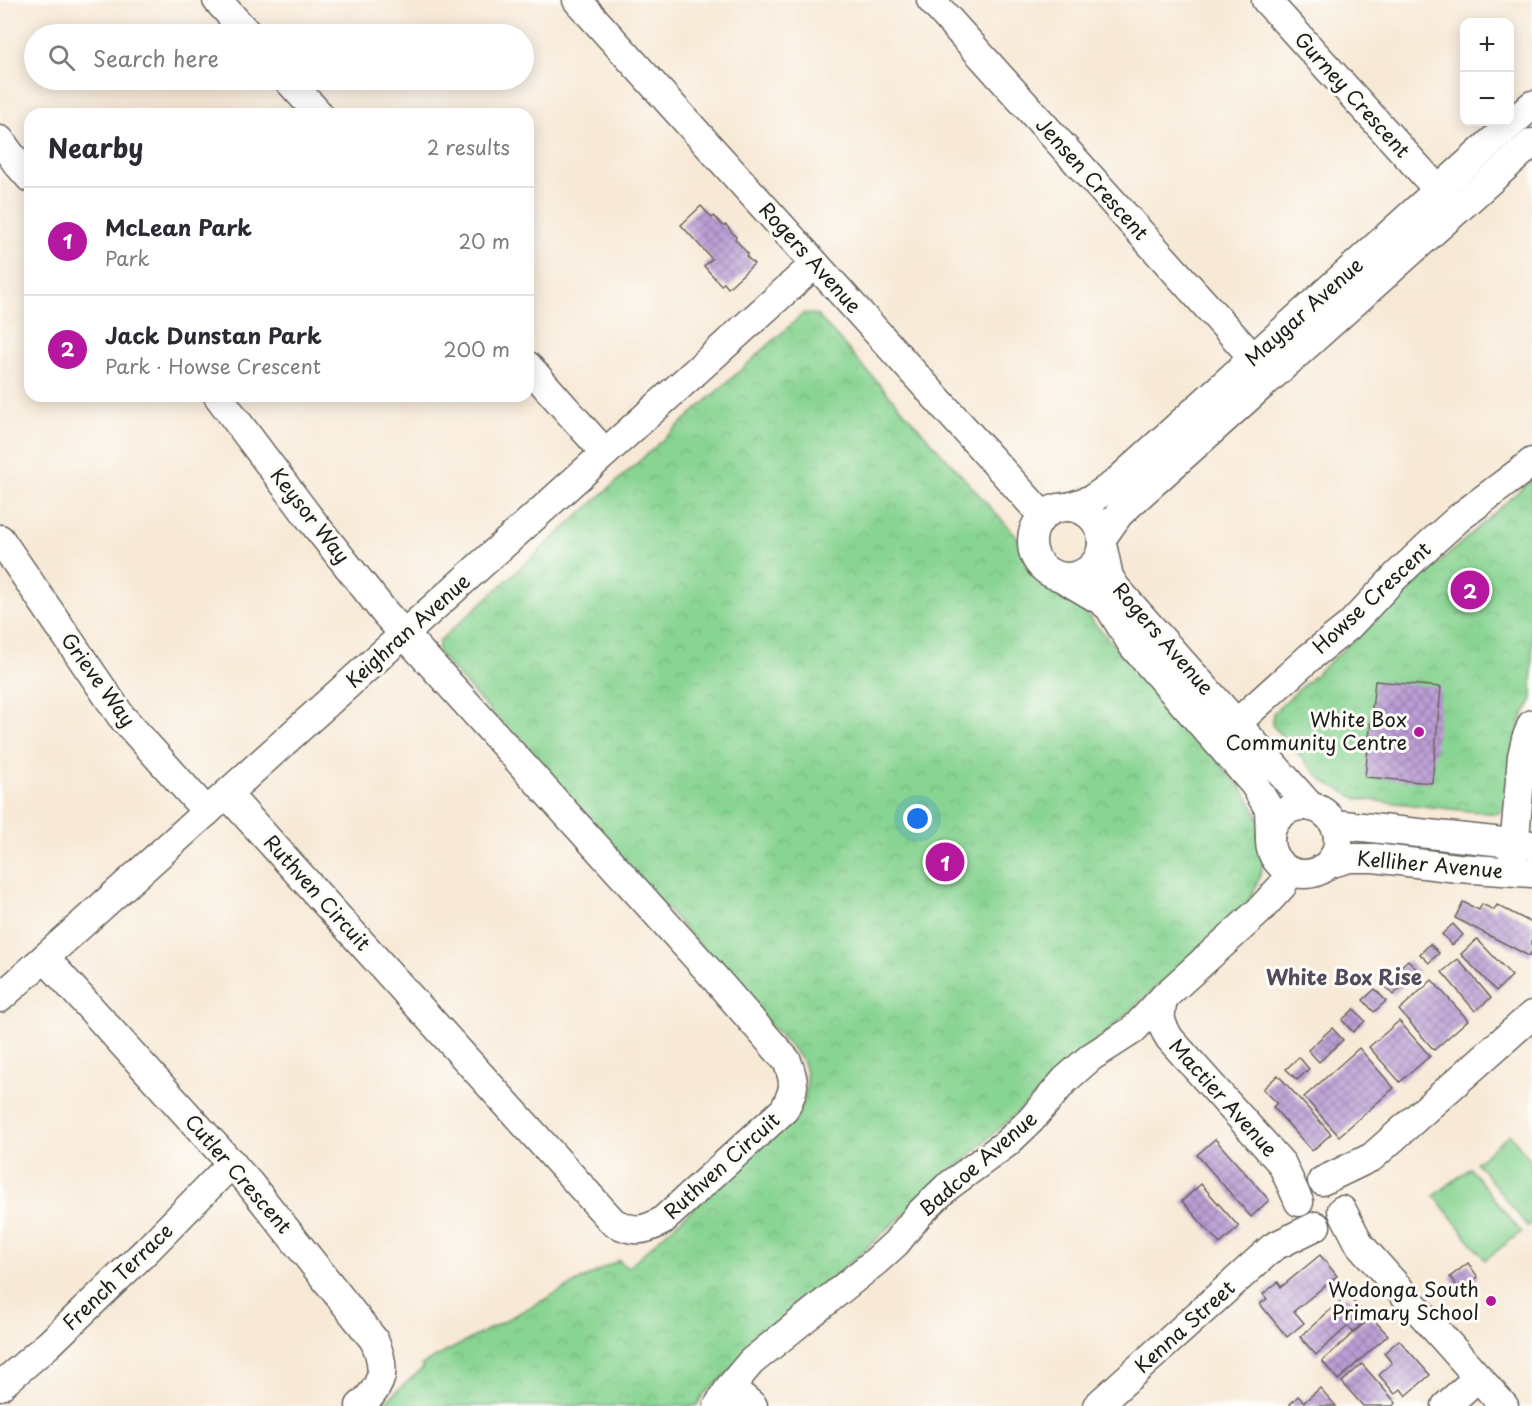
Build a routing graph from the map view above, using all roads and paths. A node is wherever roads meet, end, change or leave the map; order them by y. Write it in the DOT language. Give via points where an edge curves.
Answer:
graph roads {
  1 [pos="217,0"];
  2 [pos="577,0"];
  3 [pos="932,0"];
  4 [pos="1266,0"];
  5 [pos="239,24"];
  6 [pos="297,90"];
  7 [pos="1532,105"];
  8 [pos="314,108"];
  9 [pos="0,140"];
  10 [pos="1532,143"];
  11 [pos="24,171"];
  12 [pos="1447,200"];
  13 [pos="815,264"];
  14 [pos="1261,368"];
  15 [pos="534,373"];
  16 [pos="222,402"];
  17 [pos="605,453"];
  18 [pos="1532,462"];
  19 [pos="1056,512"];
  20 [pos="0,539"];
  21 [pos="1102,541"];
  22 [pos="1059,576"];
  23 [pos="404,634"];
  24 [pos="1532,724"];
  25 [pos="1227,732"];
  26 [pos="217,803"];
  27 [pos="1311,807"];
  28 [pos="1334,824"];
  29 [pos="1270,837"];
  30 [pos="1523,844"];
  31 [pos="1329,864"];
  32 [pos="1289,871"];
  33 [pos="1522,872"];
  34 [pos="45,958"];
  35 [pos="1164,997"];
  36 [pos="0,998"];
  37 [pos="1532,1015"];
  38 [pos="232,1163"];
  39 [pos="1321,1204"];
  40 [pos="1478,1377"];
  41 [pos="0,1386"];
  42 [pos="724,1396"];
  43 [pos="360,1406"];
  44 [pos="753,1406"];
  45 [pos="1097,1406"];
  46 [pos="1446,1406"];
  47 [pos="1504,1406"];
  1 -- 5 [label="street"];
  2 -- 13 [label="street, Rogers Avenue"];
  3 -- 14 [label="street, Jensen Crescent"];
  4 -- 12 [label="street, Gurney Crescent"];
  6 -- 8 [label="street"];
  7 -- 12 [label="street, Maygar Avenue"];
  9 -- 11 [label="street"];
  10 -- 12 [label="street, Maygar Avenue"];
  12 -- 14 [label="street, Maygar Avenue"];
  13 -- 17 [label="street, Keighran Avenue"];
  13 -- 19 [label="street, Rogers Avenue"];
  14 -- 19 [label="street, Maygar Avenue" via="1113,485 1092,499"];
  14 -- 21 [label="street, Maygar Avenue" via="1119,514"];
  15 -- 17 [label="street"];
  16 -- 23 [label="street, Keysor Way"];
  17 -- 23 [label="street, Keighran Avenue"];
  18 -- 25 [label="street, Howse Crescent" via="1460,517 1349,626"];
  19 -- 21 [label="street, Rogers Avenue" via="1078,509 1087,513 1100,529"];
  19 -- 22 [label="street, Rogers Avenue" via="1037,525 1032,546 1041,565"];
  20 -- 26 [label="street, Grieve Way" via="121,716"];
  21 -- 22 [label="street" via="1092,566 1071,577"];
  21 -- 25 [label="street, Rogers Avenue" via="1109,577 1116,588"];
  22 -- 25 [label="street, Rogers Avenue" via="1109,607 1133,646"];
  23 -- 26 [label="street, Keighran Avenue"];
  23 -- 26 [label="street, Ruthven Circuit" via="787,1061 794,1077 793,1094 784,1110 662,1221 636,1230 613,1222"];
  24 -- 30 [label="street" via="1522,756 1516,817"];
  25 -- 27 [label="street, Rogers Avenue"];
  25 -- 29 [label="street, Rogers Avenue" via="1269,809"];
  26 -- 34 [label="street, Keighran Avenue"];
  27 -- 28 [label="street"];
  27 -- 29 [label="street" via="1289,810 1273,826"];
  28 -- 30 [label="street, Kelliher Avenue"];
  28 -- 31 [label="street" via="1338,844"];
  29 -- 32 [label="street" via="1275,857"];
  30 -- 33 [label="street"];
  31 -- 32 [label="street" via="1311,874"];
  31 -- 33 [label="street, Kelliher Avenue" via="1349,858 1374,858"];
  32 -- 35 [label="street, Badcoe Avenue" via="1282,886 1258,912"];
  34 -- 36 [label="street, Keighran Avenue"];
  34 -- 38 [label="street, Cutler Crescent"];
  35 -- 39 [label="street, Mactier Avenue" via="1160,1015 1162,1028 1170,1039"];
  35 -- 42 [label="street, Badcoe Avenue" via="1133,1030 1091,1057 1065,1080 1007,1143 947,1187 875,1262 752,1362"];
  37 -- 39 [label="street, Kenna Street"];
  38 -- 41 [label="street, French Terrace" via="146,1251"];
  38 -- 43 [label="street, Cutler Crescent" via="374,1340 382,1370 377,1386"];
  39 -- 40 [label="street, Mactier Avenue"];
  39 -- 45 [label="street, Kenna Street"];
  40 -- 46 [label="street"];
  40 -- 47 [label="street, Mactier Avenue"];
  42 -- 44 [label="street"];
}
